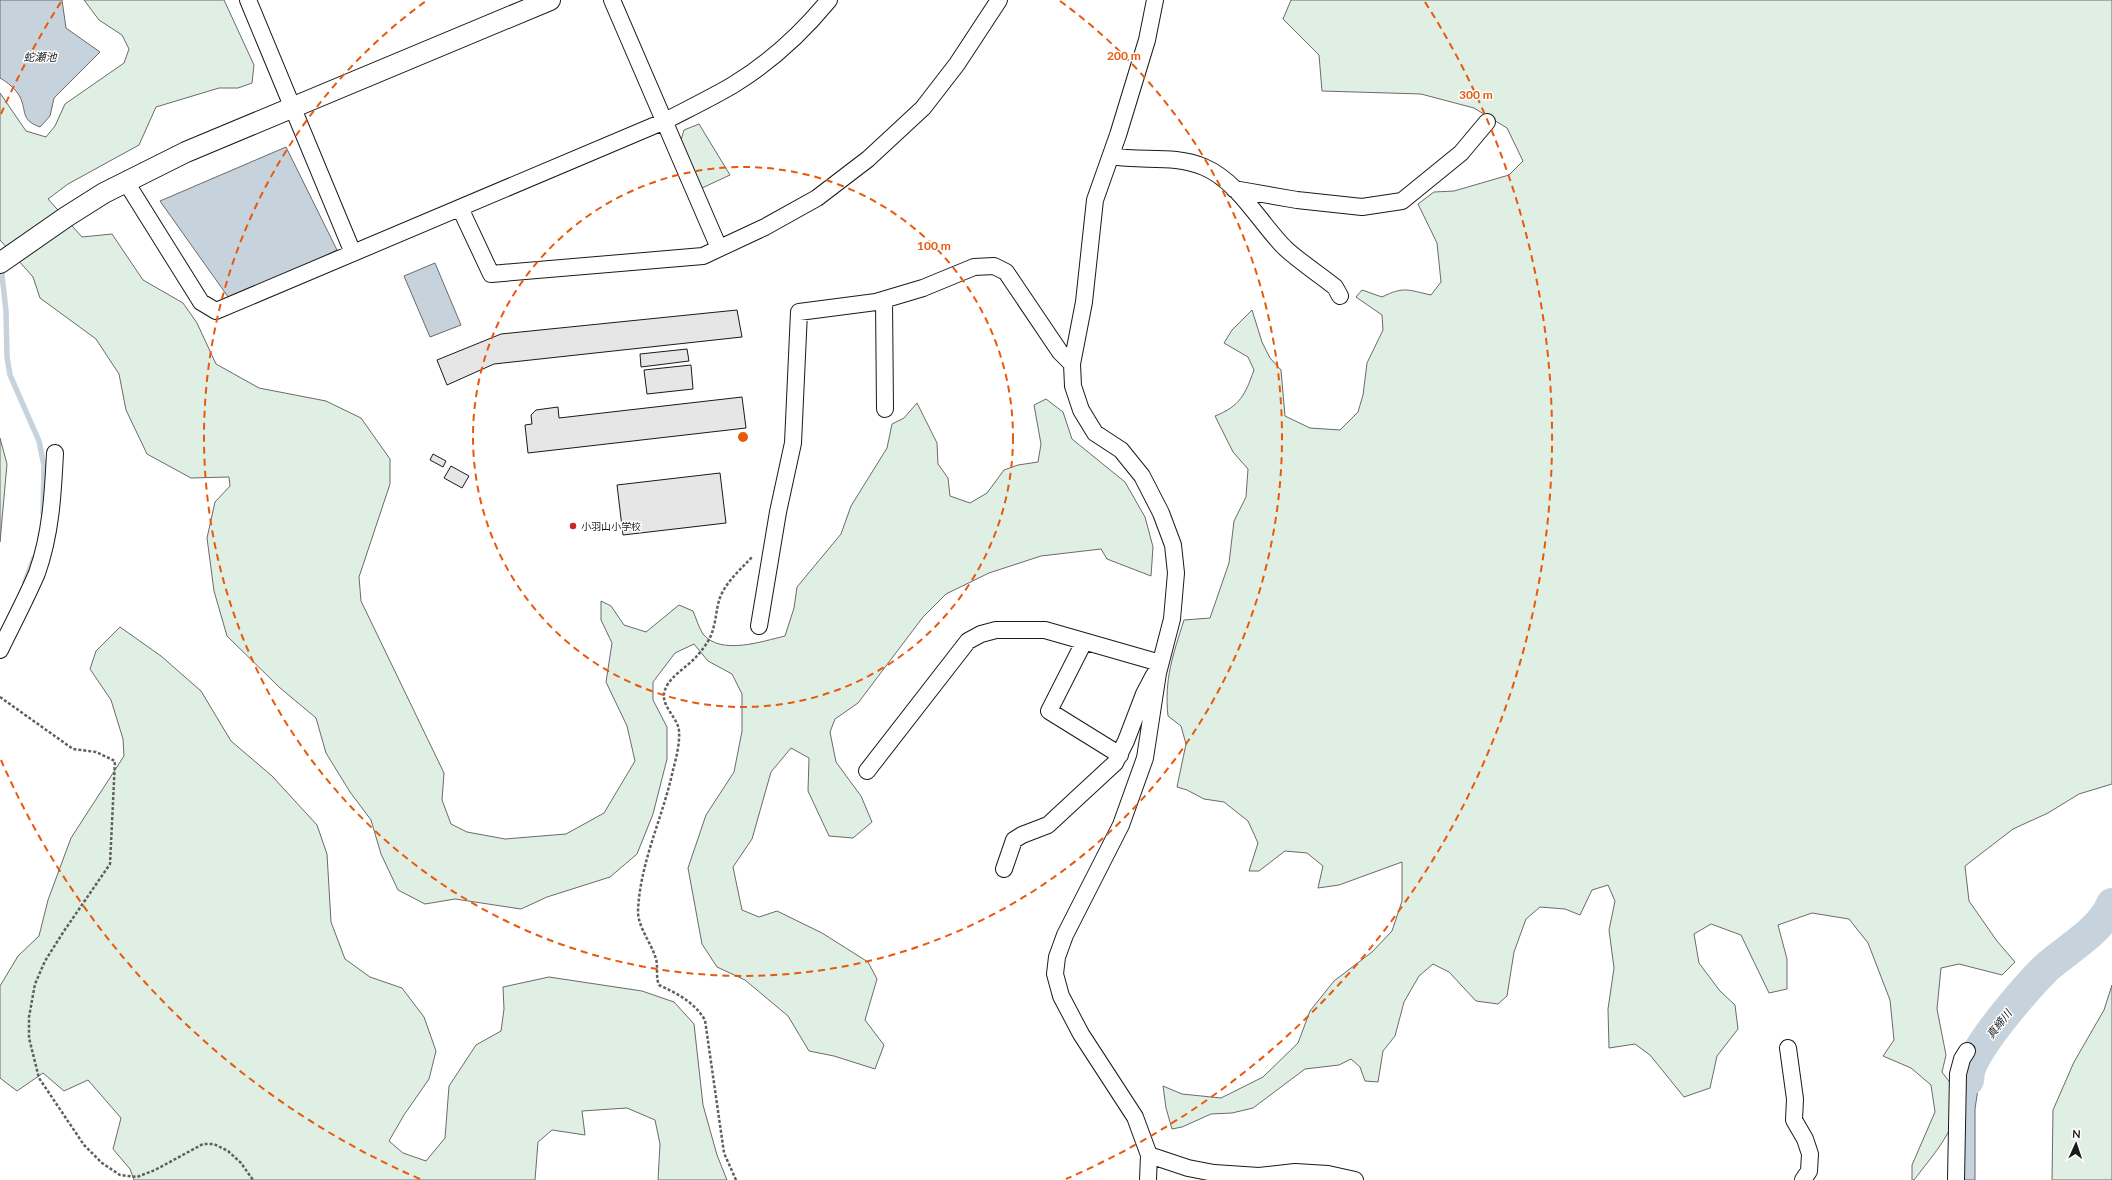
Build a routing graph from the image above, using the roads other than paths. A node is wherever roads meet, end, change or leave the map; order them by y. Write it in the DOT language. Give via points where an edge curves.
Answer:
graph roads {
  1 [pos="248,0"];
  2 [pos="550,0"];
  3 [pos="612,0"];
  4 [pos="829,0"];
  5 [pos="999,0"];
  6 [pos="1155,0"];
  7 [pos="294,108"];
  8 [pos="665,121"];
  9 [pos="1487,122"];
  10 [pos="1111,156"];
  11 [pos="126,182"];
  12 [pos="1234,189"];
  13 [pos="460,208"];
  14 [pos="719,248"];
  15 [pos="353,253"];
  16 [pos="0,263"];
  17 [pos="1340,296"];
  18 [pos="884,300"];
  19 [pos="1072,364"];
  20 [pos="885,409"];
  21 [pos="55,453"];
  22 [pos="759,626"];
  23 [pos="1084,642"];
  24 [pos="0,650"];
  25 [pos="1160,663"];
  26 [pos="1120,755"];
  27 [pos="867,771"];
  28 [pos="1004,868"];
  29 [pos="1788,1048"];
  30 [pos="1967,1051"];
  31 [pos="1149,1155"];
  32 [pos="1148,1180"];
  33 [pos="1355,1180"];
  34 [pos="1803,1180"];
  35 [pos="1956,1180"];
  1 -- 7 [label="street"];
  2 -- 7 [label="street"];
  3 -- 8 [label="street"];
  4 -- 8 [label="street" via="776,55 733,85"];
  5 -- 14 [label="street" via="957,64 923,108 868,159 817,198 765,227"];
  6 -- 10 [label="street" via="1148,40"];
  7 -- 11 [label="street" via="186,152"];
  7 -- 15 [label="street"];
  8 -- 13 [label="street"];
  8 -- 14 [label="street"];
  9 -- 12 [label="street" via="1461,153 1402,201 1362,207"];
  10 -- 12 [label="street" via="1183,161 1204,167"];
  10 -- 19 [label="street" via="1095,200 1084,302"];
  11 -- 15 [label="street" via="201,302 216,311"];
  11 -- 16 [label="street" via="66,217"];
  12 -- 17 [label="street" via="1286,248 1335,288"];
  13 -- 14 [label="street" via="491,274 703,256"];
  13 -- 15 [label="street"];
  18 -- 19 [label="street" via="923,288 974,267 994,266 1006,272 1060,352"];
  18 -- 20 [label="street"];
  18 -- 22 [label="street" via="798,312 793,443 778,512"];
  19 -- 25 [label="street" via="1074,386 1081,410 1095,433 1121,450 1142,476 1161,513 1173,545 1176,573 1172,619"];
  21 -- 24 [label="street" via="53,504 48,534 37,572"];
  23 -- 25 [label="street"];
  23 -- 26 [label="street" via="1049,711"];
  23 -- 27 [label="street" via="1045,630 1016,629 996,630 968,641"];
  25 -- 26 [label="street" via="1144,694"];
  25 -- 31 [label="street" via="1145,758 1121,825 1065,935 1057,957 1055,974 1061,996 1081,1034 1135,1117"];
  26 -- 28 [label="street" via="1059,818 1014,840"];
  29 -- 34 [label="street" via="1795,1099 1794,1120 1810,1154 1809,1171"];
  30 -- 35 [label="street" via="1958,1074"];
  31 -- 32 [label="street"];
  31 -- 33 [label="street" via="1188,1168 1214,1173 1258,1176 1295,1172 1328,1174"];
}
